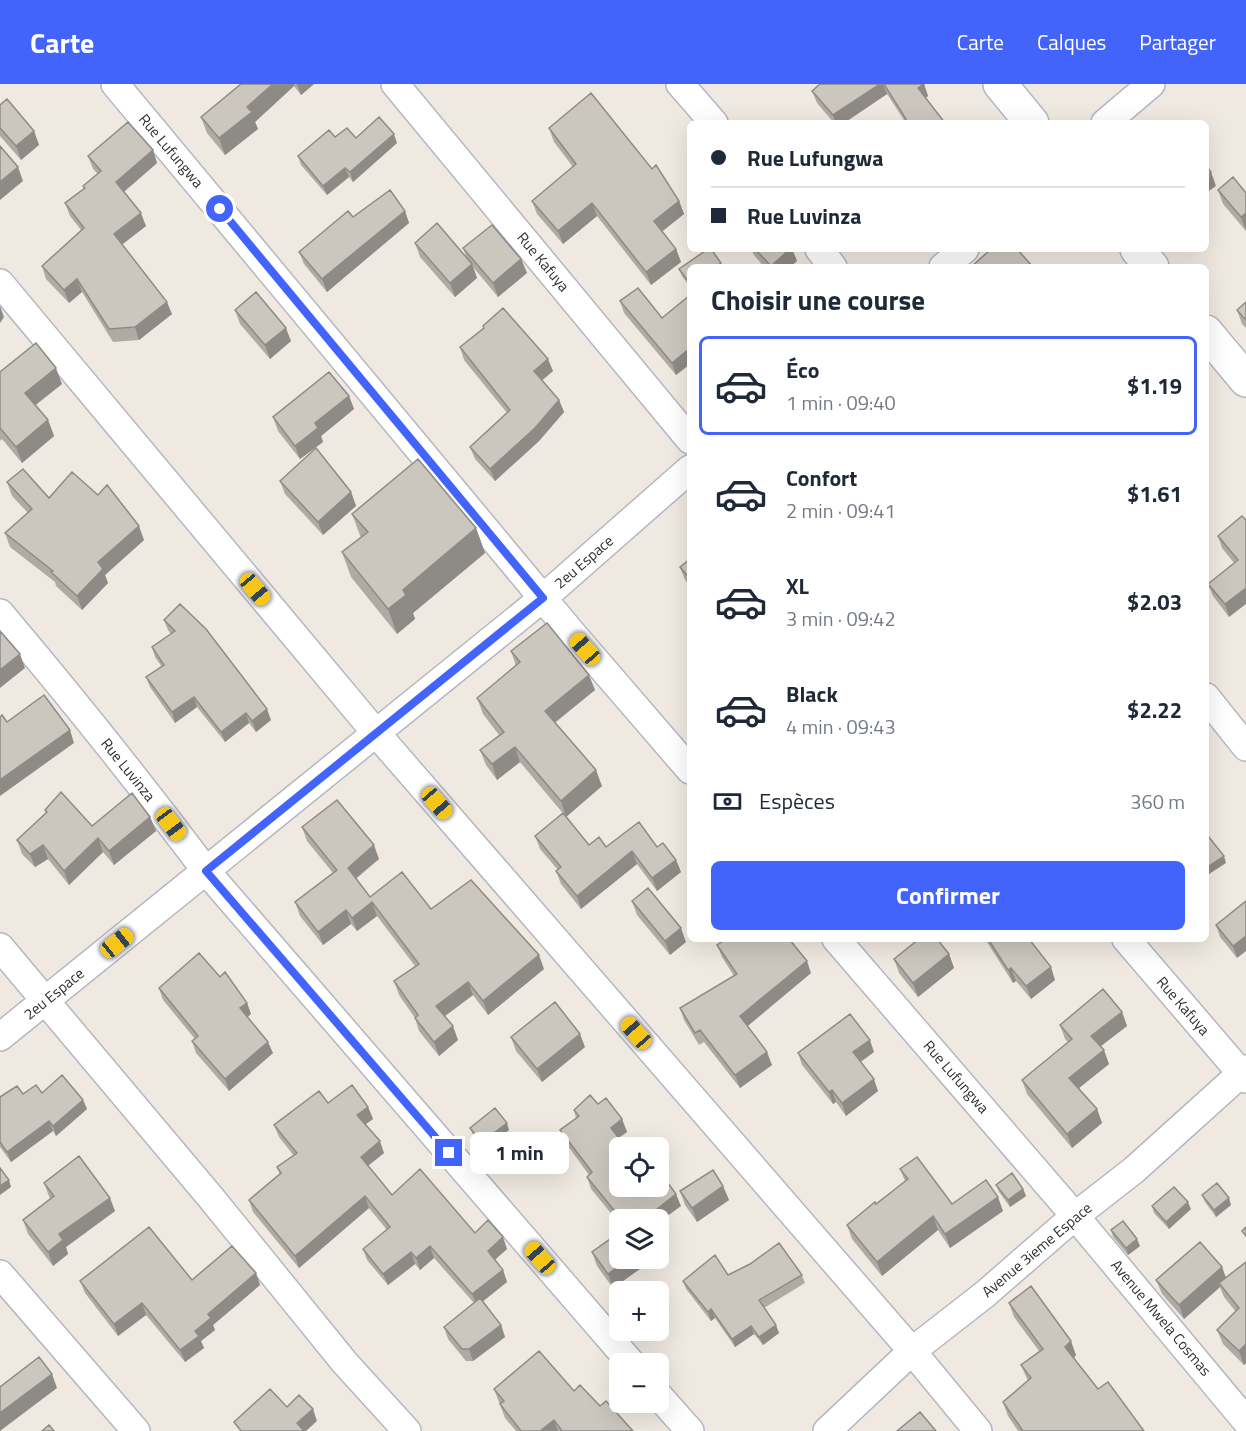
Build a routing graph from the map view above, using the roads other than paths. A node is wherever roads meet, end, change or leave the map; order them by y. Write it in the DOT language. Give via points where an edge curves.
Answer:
graph roads {
  1 [pos="115,84"];
  2 [pos="395,84"];
  3 [pos="680,84"];
  4 [pos="1000,84"];
  5 [pos="1151,84"];
  6 [pos="711,120"];
  7 [pos="1030,120"];
  8 [pos="1109,120"];
  9 [pos="821,252"];
  10 [pos="961,252"];
  11 [pos="1140,252"];
  12 [pos="831,264"];
  13 [pos="947,264"];
  14 [pos="1150,264"];
  15 [pos="0,283"];
  16 [pos="1209,336"];
  17 [pos="1246,380"];
  18 [pos="687,436"];
  19 [pos="687,472"];
  20 [pos="543,598"];
  21 [pos="0,613"];
  22 [pos="1209,701"];
  23 [pos="376,733"];
  24 [pos="1246,747"];
  25 [pos="687,766"];
  26 [pos="206,871"];
  27 [pos="839,942"];
  28 [pos="1129,942"];
  29 [pos="0,946"];
  30 [pos="45,1001"];
  31 [pos="0,1037"];
  32 [pos="1244,1073"];
  33 [pos="1076,1216"];
  34 [pos="0,1274"];
  35 [pos="912,1352"];
  36 [pos="622,1353"];
  37 [pos="669,1407"];
  38 [pos="1246,1420"];
  39 [pos="136,1431"];
  40 [pos="407,1431"];
  41 [pos="690,1431"];
  42 [pos="827,1431"];
  43 [pos="978,1431"];
  1 -- 20 [label="street, Rue Lufungwa"];
  2 -- 18 [label="street, Rue Kafuya"];
  3 -- 6 [label="street"];
  4 -- 7 [label="street"];
  5 -- 8 [label="street"];
  9 -- 12 [label="street"];
  10 -- 13 [label="street"];
  11 -- 14 [label="street"];
  15 -- 23 [label="street"];
  16 -- 17 [label="street"];
  19 -- 20 [label="street, 2eu Espace"];
  20 -- 23 [label="street, 2eu Espace"];
  20 -- 25 [label="street, Rue Lufungwa"];
  21 -- 26 [label="street, Rue Luvinza"];
  22 -- 24 [label="street"];
  23 -- 26 [label="street, 2eu Espace"];
  23 -- 35 [label="street"];
  26 -- 30 [label="street, 2eu Espace"];
  26 -- 36 [label="street, Rue Luvinza"];
  27 -- 33 [label="street, Rue Lufungwa"];
  28 -- 32 [label="street, Rue Kafuya"];
  29 -- 30 [label="street"];
  30 -- 31 [label="street, 2eu Espace"];
  30 -- 40 [label="street" via="345,1363"];
  32 -- 33 [label="street, Avenue 3ieme Espace"];
  33 -- 35 [label="street, Avenue 3ieme Espace"];
  33 -- 38 [label="street, Avenue Mwela Cosmas"];
  34 -- 39 [label="street"];
  35 -- 42 [label="street, Avenue 3ieme Espace"];
  35 -- 43 [label="street"];
  37 -- 41 [label="street"];
}
